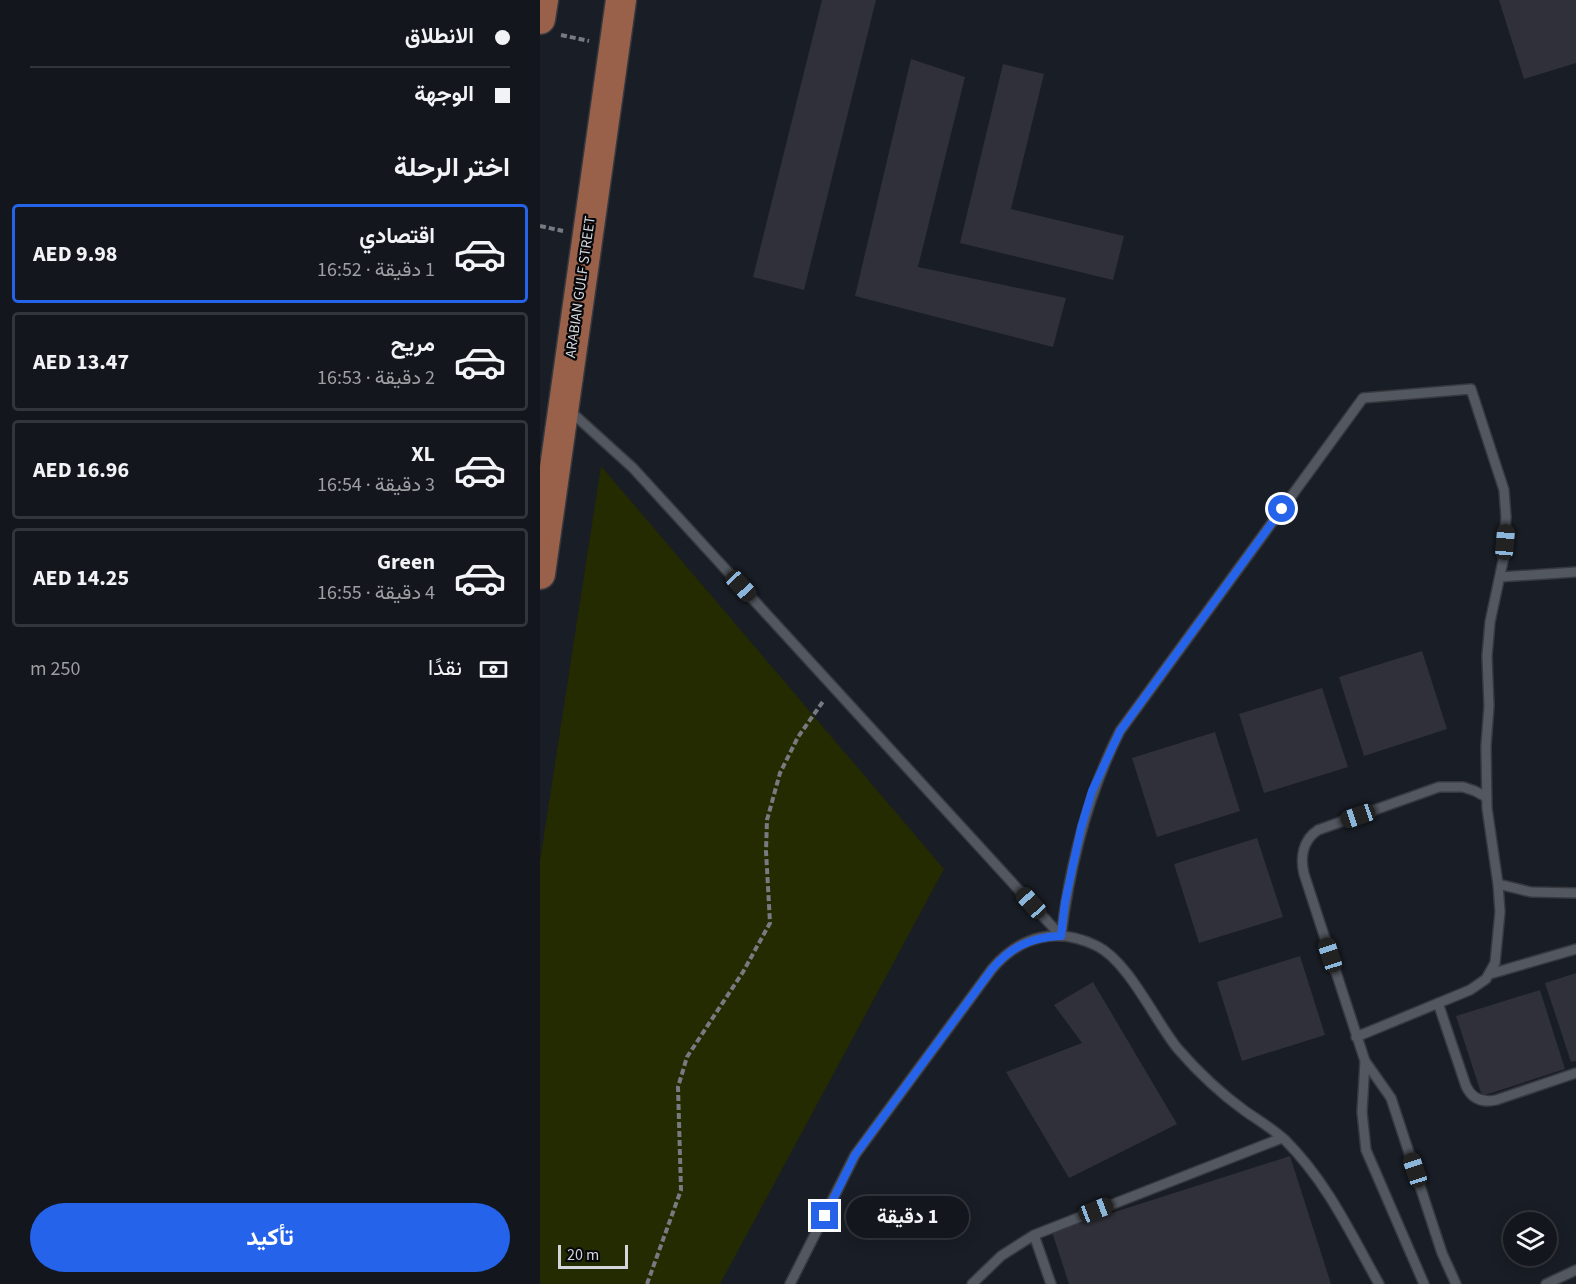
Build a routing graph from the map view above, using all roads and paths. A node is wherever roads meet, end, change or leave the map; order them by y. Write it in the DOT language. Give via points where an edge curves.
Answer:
graph roads {
  1 [pos="543,0"];
  2 [pos="621,0"];
  3 [pos="545,26"];
  4 [pos="614,46"];
  5 [pos="563,405"];
  6 [pos="1576,572"];
  7 [pos="540,574"];
  8 [pos="1500,577"];
  9 [pos="834,687"];
  10 [pos="1486,797"];
  11 [pos="1498,884"];
  12 [pos="1576,893"];
  13 [pos="1061,936"];
  14 [pos="1576,949"];
  15 [pos="1490,974"];
  16 [pos="1438,1004"];
  17 [pos="1356,1037"];
  18 [pos="1365,1061"];
  19 [pos="1576,1072"];
  20 [pos="1282,1138"];
  21 [pos="1034,1235"];
  22 [pos="1576,1270"];
  23 [pos="795,1281"];
  24 [pos="647,1284"];
  25 [pos="972,1284"];
  26 [pos="1051,1284"];
  27 [pos="1379,1284"];
  28 [pos="1424,1284"];
  29 [pos="1456,1284"];
  30 [pos="1546,1284"];
  1 -- 3 [label="main road"];
  2 -- 4 [label="main road, ARABIAN GULF STREET"];
  3 -- 4 [label="path"];
  4 -- 5 [label="main road, ARABIAN GULF STREET"];
  5 -- 7 [label="main road, ARABIAN GULF STREET"];
  5 -- 9 [label="lane" via="633,468"];
  6 -- 8 [label="lane"];
  8 -- 10 [label="lane" via="1487,656"];
  8 -- 13 [label="lane" via="1506,530 1503,490 1471,389 1363,398 1120,731 1092,791 1081,828"];
  9 -- 13 [label="lane"];
  9 -- 24 [label="path" via="798,737 780,772 768,820 770,923 687,1057 678,1088 681,1190"];
  10 -- 11 [label="lane"];
  10 -- 17 [label="lane" via="1463,787 1438,787 1318,830 1307,840 1302,855 1304,874"];
  11 -- 12 [label="lane" via="1532,892"];
  11 -- 15 [label="lane" via="1500,912"];
  13 -- 20 [label="lane" via="1088,942 1111,956 1176,1047 1233,1102"];
  13 -- 23 [label="lane" via="1020,944 992,969 855,1155"];
  14 -- 15 [label="lane"];
  15 -- 16 [label="lane" via="1480,985"];
  16 -- 17 [label="lane"];
  16 -- 19 [label="lane" via="1466,1086 1478,1099 1496,1100"];
  17 -- 18 [label="lane"];
  18 -- 28 [label="lane" via="1362,1112 1366,1150"];
  18 -- 29 [label="lane" via="1391,1098"];
  20 -- 21 [label="lane"];
  20 -- 27 [label="lane" via="1328,1191"];
  21 -- 25 [label="lane" via="1001,1256"];
  21 -- 26 [label="lane"];
  22 -- 30 [label="lane"];
}
